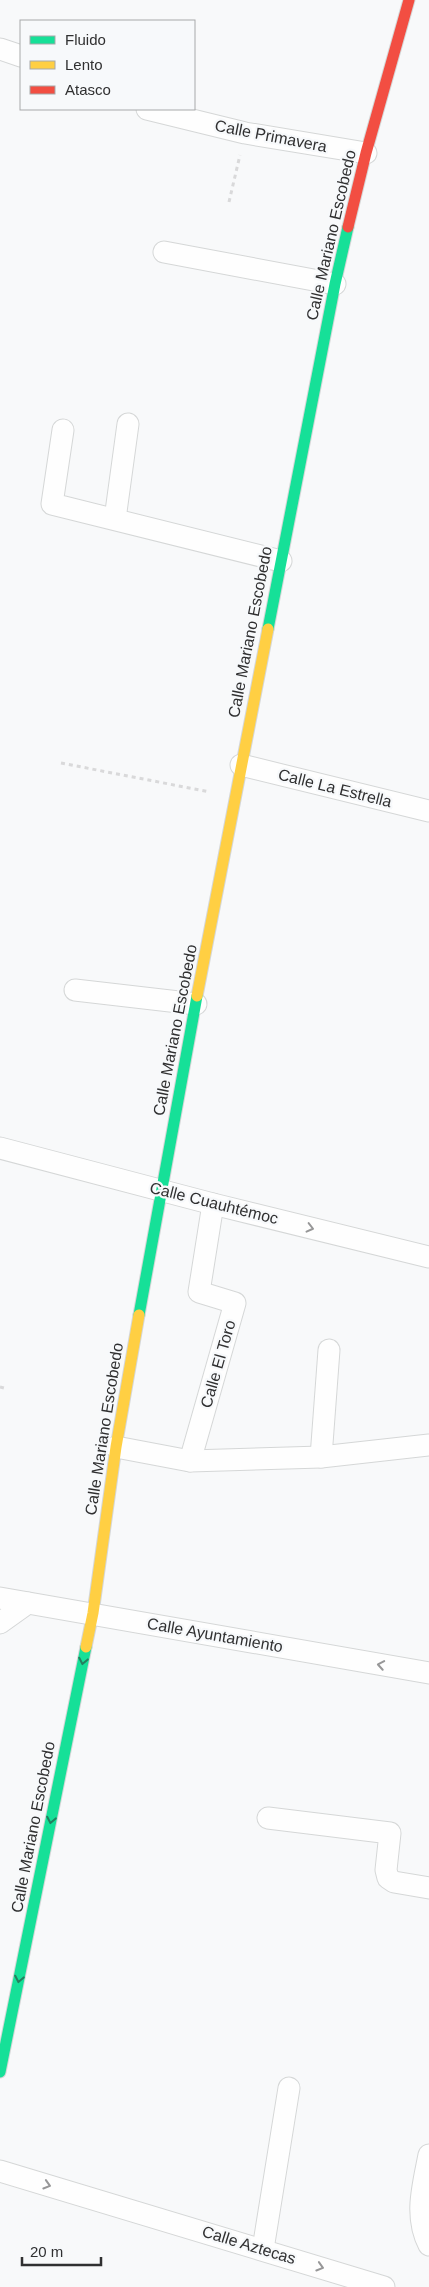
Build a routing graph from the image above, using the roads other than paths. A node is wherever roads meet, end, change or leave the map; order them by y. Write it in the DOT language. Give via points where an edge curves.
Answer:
graph roads {
  1 [pos="409,0"];
  2 [pos="0,49"];
  3 [pos="20,56"];
  4 [pos="151,110"];
  5 [pos="366,154"];
  6 [pos="164,252"];
  7 [pos="335,284"];
  8 [pos="128,424"];
  9 [pos="63,430"];
  10 [pos="115,518"];
  11 [pos="281,561"];
  12 [pos="241,765"];
  13 [pos="429,811"];
  14 [pos="76,990"];
  15 [pos="196,1004"];
  16 [pos="0,1148"];
  17 [pos="161,1190"];
  18 [pos="213,1204"];
  19 [pos="429,1257"];
  20 [pos="330,1350"];
  21 [pos="429,1445"];
  22 [pos="116,1447"];
  23 [pos="321,1457"];
  24 [pos="190,1461"];
  25 [pos="0,1598"];
  26 [pos="28,1603"];
  27 [pos="93,1613"];
  28 [pos="0,1623"];
  29 [pos="429,1673"];
  30 [pos="268,1818"];
  31 [pos="429,1888"];
  32 [pos="0,2072"];
  33 [pos="289,2088"];
  34 [pos="429,2155"];
  35 [pos="0,2171"];
  36 [pos="429,2245"];
  37 [pos="263,2249"];
  38 [pos="384,2287"];
  1 -- 5 [label="street, Calle Mariano Escobedo"];
  2 -- 3 [label="street"];
  4 -- 5 [label="street, Calle Primavera" via="244,133"];
  5 -- 7 [label="street, Calle Mariano Escobedo"];
  6 -- 7 [label="street"];
  7 -- 11 [label="street, Calle Mariano Escobedo"];
  8 -- 10 [label="street"];
  9 -- 10 [label="street" via="52,504"];
  10 -- 11 [label="street"];
  11 -- 12 [label="street, Calle Mariano Escobedo"];
  12 -- 13 [label="street, Calle La Estrella"];
  12 -- 15 [label="street, Calle Mariano Escobedo"];
  14 -- 15 [label="street"];
  15 -- 17 [label="street, Calle Mariano Escobedo"];
  16 -- 17 [label="street, Calle Cuauhtémoc"];
  17 -- 18 [label="street, Calle Cuauhtémoc"];
  17 -- 22 [label="street, Calle Mariano Escobedo"];
  18 -- 19 [label="street, Calle Cuauhtémoc, one-way"];
  18 -- 24 [label="street, Calle El Toro" via="199,1292 235,1303"];
  20 -- 23 [label="street"];
  21 -- 23 [label="street"];
  22 -- 24 [label="street"];
  22 -- 27 [label="street, Calle Mariano Escobedo"];
  23 -- 24 [label="street"];
  25 -- 26 [label="street, Calle Ayuntamiento"];
  26 -- 27 [label="street, Calle Ayuntamiento"];
  26 -- 28 [label="street"];
  29 -- 27 [label="street, Calle Ayuntamiento, one-way"];
  27 -- 32 [label="street, Calle Mariano Escobedo, one-way"];
  30 -- 31 [label="street" via="390,1833 388,1878"];
  33 -- 37 [label="street"];
  34 -- 36 [label="street" via="420,2206 423,2233"];
  35 -- 37 [label="street, Calle Aztecas, one-way"];
  37 -- 38 [label="street, Calle Aztecas, one-way"];
}
